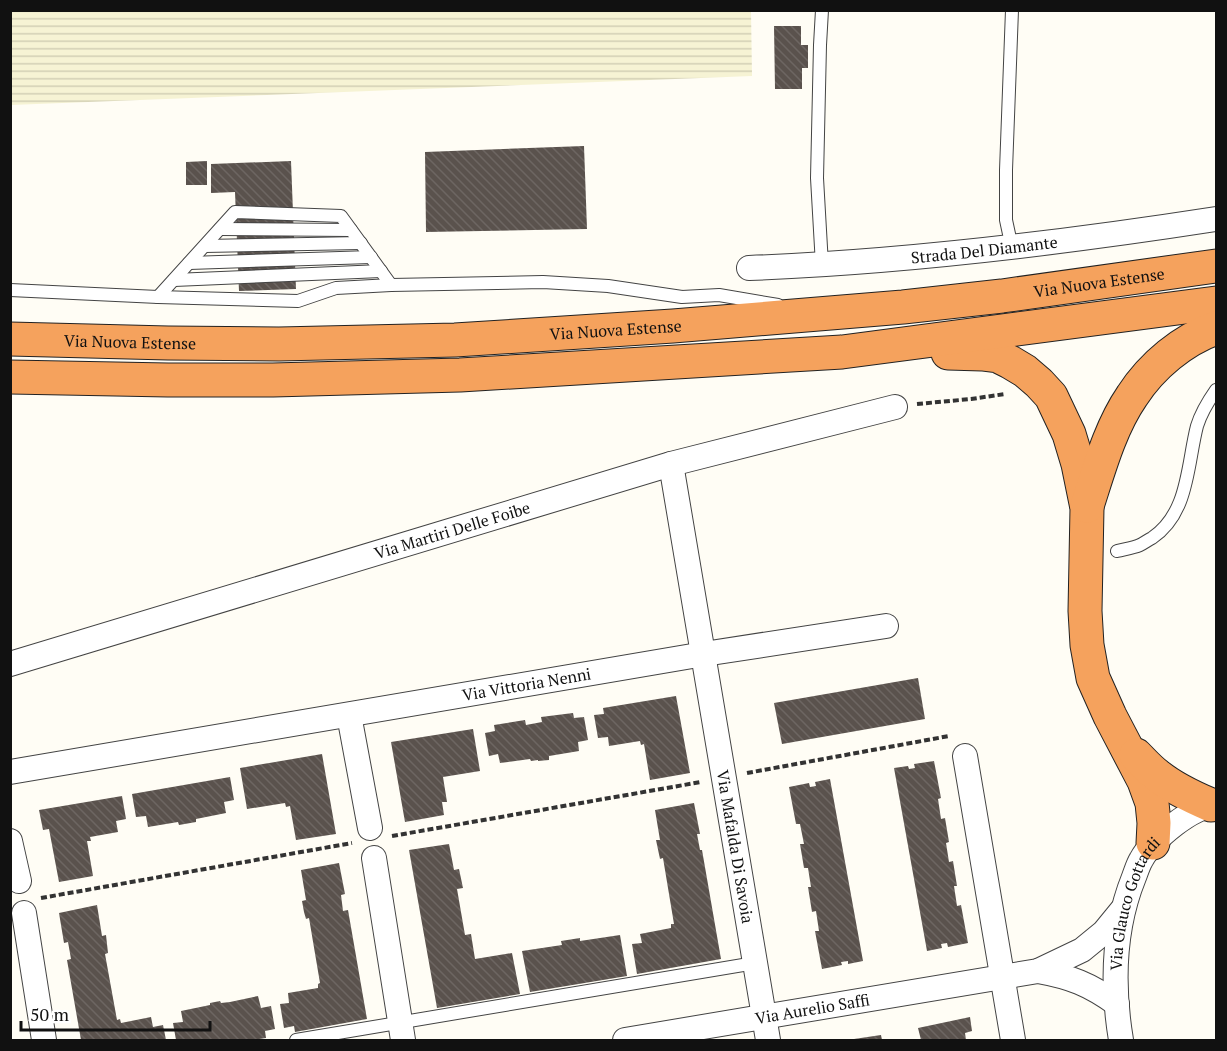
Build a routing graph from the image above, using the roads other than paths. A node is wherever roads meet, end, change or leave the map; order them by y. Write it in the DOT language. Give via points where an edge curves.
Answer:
graph roads {
  1 [pos="822,10"];
  2 [pos="1012,10"];
  3 [pos="1216,219"];
  4 [pos="361,243"];
  5 [pos="205,246"];
  6 [pos="1012,248"];
  7 [pos="371,257"];
  8 [pos="189,263"];
  9 [pos="822,265"];
  10 [pos="1216,266"];
  11 [pos="749,268"];
  12 [pos="381,271"];
  13 [pos="174,280"];
  14 [pos="392,285"];
  15 [pos="10,290"];
  16 [pos="158,297"];
  17 [pos="1216,303"];
  18 [pos="903,307"];
  19 [pos="10,321"];
  20 [pos="1216,328"];
  21 [pos="10,339"];
  22 [pos="168,343"];
  23 [pos="842,352"];
  24 [pos="10,377"];
  25 [pos="168,380"];
  26 [pos="10,387"];
  27 [pos="1216,390"];
  28 [pos="895,407"];
  29 [pos="671,464"];
  30 [pos="1087,508"];
  31 [pos="1118,550"];
  32 [pos="886,626"];
  33 [pos="704,654"];
  34 [pos="10,664"];
  35 [pos="349,715"];
  36 [pos="1126,746"];
  37 [pos="965,756"];
  38 [pos="10,772"];
  39 [pos="1214,804"];
  40 [pos="10,841"];
  41 [pos="1153,843"];
  42 [pos="1122,910"];
  43 [pos="755,963"];
  44 [pos="1038,971"];
  45 [pos="1002,976"];
  46 [pos="1117,1004"];
  47 [pos="764,1017"];
  48 [pos="402,1032"];
  49 [pos="44,1041"];
  50 [pos="296,1041"];
  51 [pos="625,1041"];
  52 [pos="768,1041"];
  53 [pos="1013,1041"];
  54 [pos="1121,1041"];
  1 -- 9 [label="lane" via="818,178"];
  2 -- 6 [label="lane" via="1006,220"];
  3 -- 6 [label="street, Strada Del Diamante"];
  4 -- 5 [label="lane"];
  4 -- 5 [label="lane" via="351,230 220,229"];
  4 -- 7 [label="lane"];
  5 -- 8 [label="lane"];
  6 -- 9 [label="street, Strada Del Diamante"];
  7 -- 8 [label="lane"];
  7 -- 12 [label="lane"];
  8 -- 13 [label="lane"];
  9 -- 11 [label="street, Strada Del Diamante"];
  10 -- 18 [label="highway, Via Nuova Estense"];
  12 -- 13 [label="lane"];
  12 -- 14 [label="lane"];
  13 -- 16 [label="lane"];
  14 -- 16 [label="lane" via="336,288 298,302"];
  14 -- 18 [label="lane" via="543,282 682,297 719,295 781,305"];
  15 -- 16 [label="lane"];
  17 -- 23 [label="highway"];
  18 -- 22 [label="highway, Via Nuova Estense" via="455,340"];
  19 -- 22 [label="highway"];
  20 -- 30 [label="highway" via="1177,348 1131,396 1106,450"];
  21 -- 22 [label="highway, Via Nuova Estense"];
  23 -- 25 [label="highway" via="460,375"];
  23 -- 30 [label="highway" via="982,354 1010,362 1039,383 1059,411 1078,464"];
  24 -- 25 [label="highway"];
  25 -- 26 [label="highway"];
  27 -- 31 [label="lane" via="1198,424 1177,510 1158,533 1141,544"];
  28 -- 29 [label="street, Via Martiri Delle Foibe"];
  29 -- 33 [label="street, Via Mafalda Di Savoia"];
  29 -- 34 [label="street, Via Martiri Delle Foibe"];
  30 -- 36 [label="highway" via="1087,645 1094,678"];
  32 -- 33 [label="street"];
  33 -- 35 [label="street, Via Vittoria Nenni"];
  33 -- 43 [label="street, Via Mafalda Di Savoia"];
  35 -- 38 [label="street, Via Vittoria Nenni"];
  35 -- 48 [label="street"];
  36 -- 39 [label="highway" via="1157,775 1190,796"];
  36 -- 41 [label="highway" via="1152,803"];
  37 -- 45 [label="street"];
  39 -- 41 [label="street, Via Glauco Gottardi" via="1184,818"];
  40 -- 49 [label="street" via="25,898"];
  41 -- 42 [label="street, Via Glauco Gottardi" via="1140,861"];
  42 -- 44 [label="street, Via Aurelio Saffi" via="1082,950"];
  42 -- 46 [label="street, Via Glauco Gottardi" via="1117,944"];
  43 -- 47 [label="street, Via Mafalda Di Savoia"];
  43 -- 48 [label="lane"];
  44 -- 45 [label="street, Via Aurelio Saffi"];
  44 -- 46 [label="street, Via Aurelio Saffi" via="1077,980"];
  45 -- 47 [label="street, Via Aurelio Saffi"];
  45 -- 53 [label="street"];
  46 -- 54 [label="street, Via Glauco Gottardi"];
  47 -- 51 [label="street, Via Aurelio Saffi"];
  47 -- 52 [label="street, Via Mafalda Di Savoia"];
  48 -- 50 [label="lane"];
}
